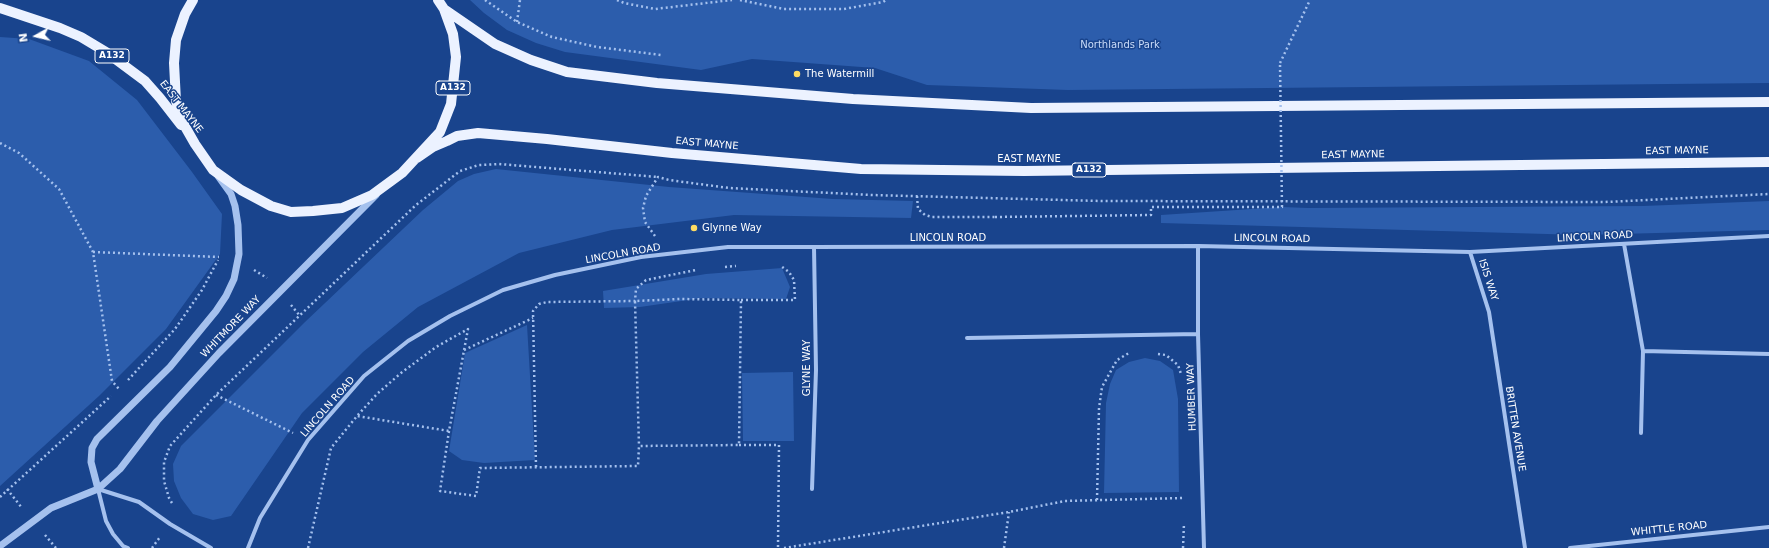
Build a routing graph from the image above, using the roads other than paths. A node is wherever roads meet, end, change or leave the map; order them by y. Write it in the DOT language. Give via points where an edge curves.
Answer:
graph roads {
  1 [pos="193,0"];
  2 [pos="438,0"];
  3 [pos="0,8"];
  4 [pos="444,9"];
  5 [pos="1769,102"];
  6 [pos="194,144"];
  7 [pos="417,158"];
  8 [pos="1769,162"];
  9 [pos="213,170"];
  10 [pos="386,185"];
  11 [pos="1769,236"];
  12 [pos="1624,244"];
  13 [pos="1198,246"];
  14 [pos="814,247"];
  15 [pos="1470,252"];
  16 [pos="1490,312"];
  17 [pos="1198,334"];
  18 [pos="967,338"];
  19 [pos="1643,352"];
  20 [pos="1769,354"];
  21 [pos="1641,433"];
  22 [pos="98,489"];
  23 [pos="812,489"];
  24 [pos="1769,527"];
  25 [pos="0,546"];
  26 [pos="128,548"];
  27 [pos="211,548"];
  28 [pos="248,548"];
  29 [pos="1204,548"];
  30 [pos="1525,548"];
  31 [pos="1570,548"];
  1 -- 6 [label="main road, A132" via="176,40 174,68 176,101"];
  2 -- 4 [label="main road, A132"];
  3 -- 6 [label="main road, EAST MAYNE / A132" via="60,28 106,52 145,81"];
  4 -- 5 [label="main road, A132" via="495,44 567,72 657,83 846,98 1031,108"];
  4 -- 7 [label="main road, A132" via="453,34 456,57 451,104 440,132"];
  6 -- 9 [label="main road, A132"];
  7 -- 8 [label="main road, EAST MAYNE / A132" via="457,136 478,134 861,169 1024,171"];
  7 -- 10 [label="main road, A132" via="402,174"];
  9 -- 10 [label="main road, A132" via="241,190 271,206 291,212 342,208 372,195"];
  9 -- 22 [label="street, WHITMORE WAY" via="231,194 235,206 239,254 234,279 216,311 170,367 97,439 92,448 91,462"];
  10 -- 22 [label="street, WHITMORE WAY" via="219,353 157,420 120,469"];
  11 -- 12 [label="street, LINCOLN ROAD"];
  12 -- 15 [label="street, LINCOLN ROAD"];
  12 -- 19 [label="street"];
  13 -- 14 [label="street, LINCOLN ROAD"];
  13 -- 15 [label="street, LINCOLN ROAD"];
  13 -- 17 [label="street, HUMBER WAY"];
  14 -- 23 [label="street, GLYNE WAY" via="816,370"];
  14 -- 28 [label="street, LINCOLN ROAD" via="728,247 641,257 555,275 503,290 450,316 408,341 364,376 308,440 260,518"];
  15 -- 16 [label="street, ISIS WAY"];
  16 -- 30 [label="street, BRITTEN AVENUE"];
  17 -- 18 [label="street"];
  17 -- 29 [label="street, HUMBER WAY"];
  19 -- 20 [label="street"];
  19 -- 21 [label="street"];
  22 -- 25 [label="street, WHITMORE WAY" via="51,508"];
  22 -- 26 [label="street" via="106,521 113,534"];
  22 -- 27 [label="street" via="139,502"];
  24 -- 31 [label="street, WHITTLE ROAD"];
}
